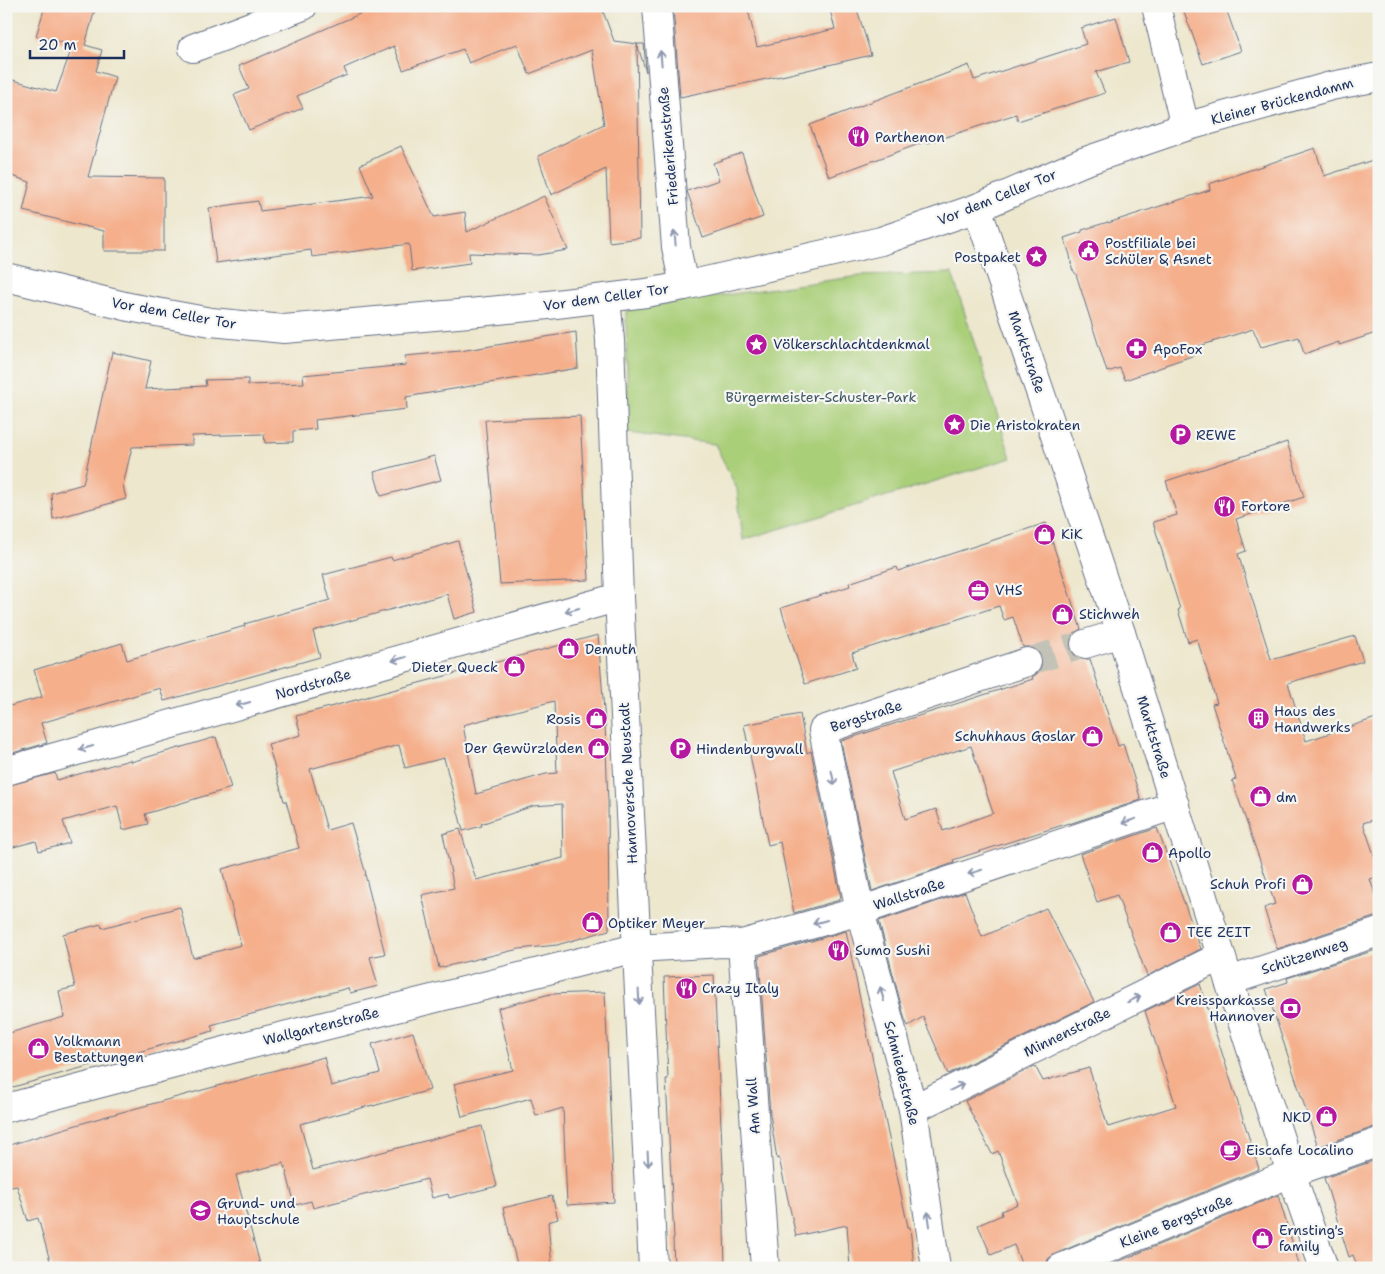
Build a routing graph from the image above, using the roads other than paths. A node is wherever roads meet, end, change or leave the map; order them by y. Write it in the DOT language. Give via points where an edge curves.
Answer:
graph roads {
  1 [pos="303,6"];
  2 [pos="657,6"];
  3 [pos="1156,6"];
  4 [pos="193,48"];
  5 [pos="1379,77"];
  6 [pos="1185,127"];
  7 [pos="977,208"];
  8 [pos="6,277"];
  9 [pos="684,286"];
  10 [pos="606,298"];
  11 [pos="619,597"];
  12 [pos="1121,633"];
  13 [pos="1085,644"];
  14 [pos="1027,662"];
  15 [pos="6,771"];
  16 [pos="1175,806"];
  17 [pos="860,911"];
  18 [pos="1379,932"];
  19 [pos="742,944"];
  20 [pos="636,948"];
  21 [pos="1225,969"];
  22 [pos="6,1108"];
  23 [pos="913,1109"];
  24 [pos="1379,1142"];
  25 [pos="1291,1174"];
  26 [pos="653,1268"];
  27 [pos="765,1268"];
  28 [pos="936,1268"];
  29 [pos="1061,1268"];
  30 [pos="1324,1268"];
  1 -- 4 [label="street"];
  9 -- 2 [label="street, Friederikenstraße, one-way" via="676,247"];
  3 -- 6 [label="street"];
  5 -- 6 [label="street, Kleiner Brückendamm" via="1332,86"];
  6 -- 7 [label="street, Vor dem Celler Tor" via="1084,162"];
  7 -- 9 [label="street, Vor dem Celler Tor" via="881,241"];
  7 -- 12 [label="street, Marktstraße"];
  8 -- 10 [label="street, Vor dem Celler Tor" via="138,309 211,322 284,328"];
  9 -- 10 [label="street, Vor dem Celler Tor"];
  10 -- 11 [label="street, Hannoversche Neustadt"];
  11 -- 15 [label="street, Nordstraße, one-way"];
  11 -- 20 [label="street, Hannoversche Neustadt"];
  12 -- 13 [label="street"];
  12 -- 16 [label="street, Marktstraße"];
  14 -- 17 [label="street, Bergstraße, one-way" via="823,730"];
  16 -- 17 [label="street, Wallstraße, one-way"];
  16 -- 21 [label="street, Marktstraße"];
  17 -- 19 [label="street, Wallstraße, one-way"];
  23 -- 17 [label="street, Schmiedestraße, one-way"];
  18 -- 21 [label="street, Schützenweg"];
  19 -- 20 [label="street, Wallstraße"];
  19 -- 27 [label="street, Am Wall"];
  20 -- 22 [label="street, Wallgartenstraße" via="232,1048"];
  20 -- 26 [label="street, Hannoversche Neustadt, one-way"];
  23 -- 21 [label="street, Minnenstraße, one-way"];
  21 -- 25 [label="street, Marktstraße"];
  28 -- 23 [label="street, Schmiedestraße, one-way"];
  24 -- 25 [label="street, Kleine Bergstraße"];
  25 -- 29 [label="street, Kleine Bergstraße"];
  25 -- 30 [label="street, Marktstraße"];
}
